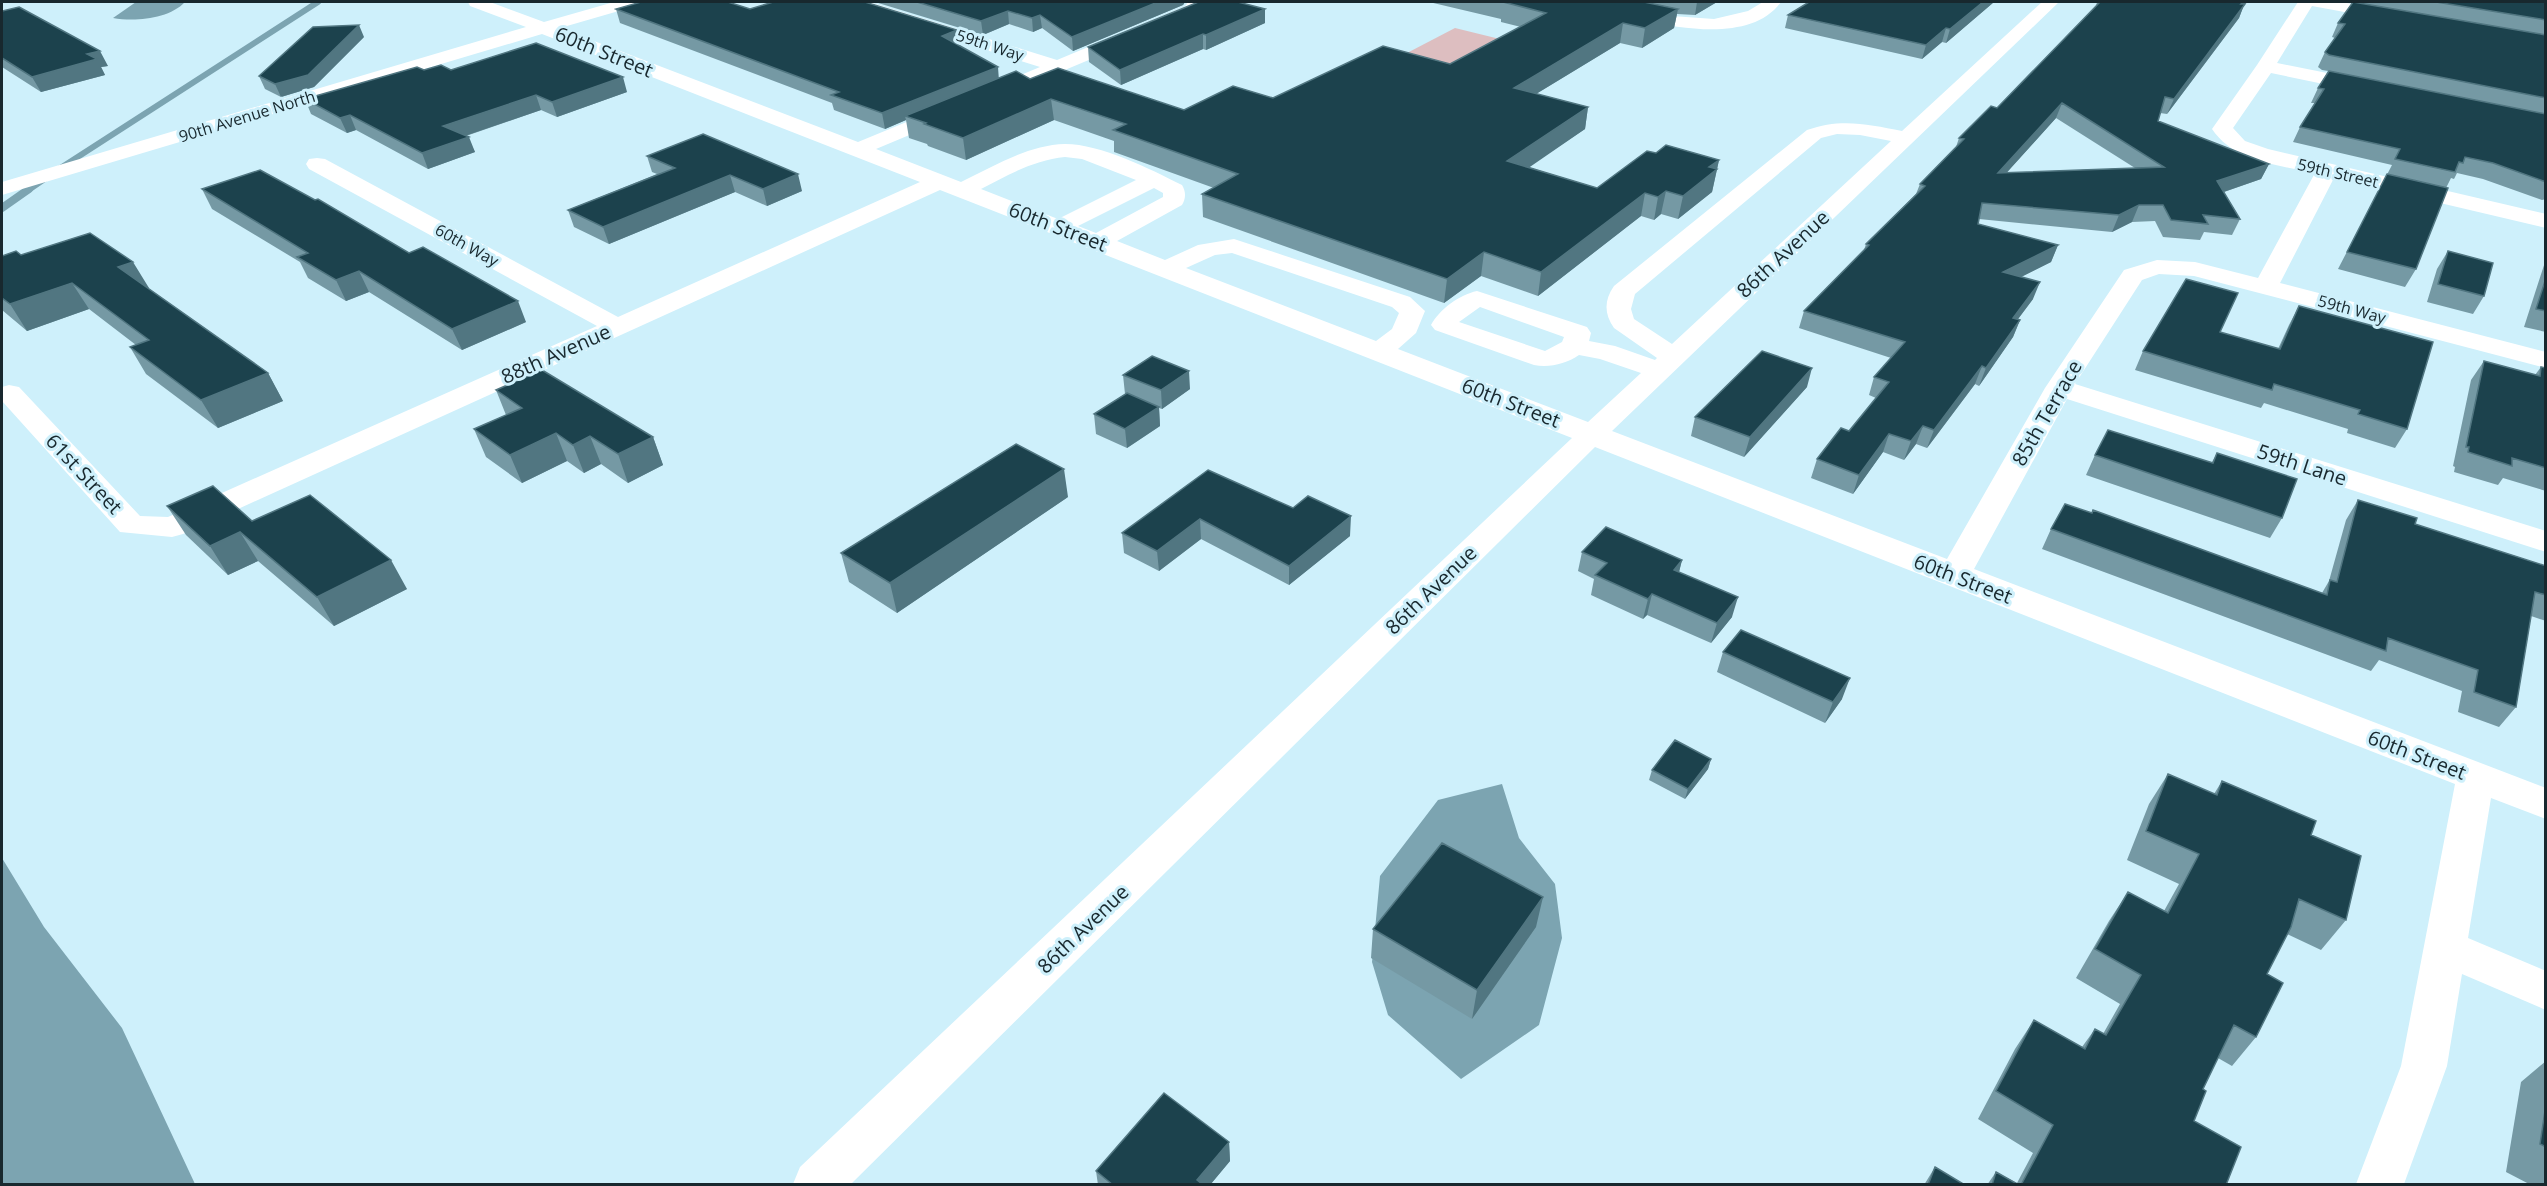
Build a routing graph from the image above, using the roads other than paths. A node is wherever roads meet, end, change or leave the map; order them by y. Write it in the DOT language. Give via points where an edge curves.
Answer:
graph roads {
  1 [pos="476,2"];
  2 [pos="630,2"];
  3 [pos="853,2"];
  4 [pos="1591,2"];
  5 [pos="1773,2"];
  6 [pos="2051,2"];
  7 [pos="2306,2"];
  8 [pos="2316,2"];
  9 [pos="1196,3"];
  10 [pos="2408,18"];
  11 [pos="543,28"];
  12 [pos="1058,66"];
  13 [pos="2266,66"];
  14 [pos="2383,90"];
  15 [pos="1906,138"];
  16 [pos="857,150"];
  17 [pos="316,164"];
  18 [pos="2327,170"];
  19 [pos="1154,180"];
  20 [pos="952,185"];
  21 [pos="5,188"];
  22 [pos="2546,221"];
  23 [pos="1059,227"];
  24 [pos="1098,242"];
  25 [pos="2157,267"];
  26 [pos="1166,269"];
  27 [pos="2266,286"];
  28 [pos="1407,325"];
  29 [pos="1444,325"];
  30 [pos="617,327"];
  31 [pos="1574,346"];
  32 [pos="1378,352"];
  33 [pos="2546,360"];
  34 [pos="1667,363"];
  35 [pos="2059,388"];
  36 [pos="9,393"];
  37 [pos="1592,435"];
  38 [pos="172,527"];
  39 [pos="2546,542"];
  40 [pos="1954,576"];
  41 [pos="2475,777"];
  42 [pos="2546,804"];
  43 [pos="2445,947"];
  44 [pos="2546,991"];
  45 [pos="817,1185"];
  46 [pos="2380,1185"];
  1 -- 11 [label="street, 60th Street"];
  2 -- 11 [label="street, 90th Avenue North"];
  3 -- 12 [label="street, 59th Way"];
  4 -- 5 [label="street" via="1708,24 1733,22"];
  6 -- 15 [label="street, 86th Avenue"];
  7 -- 13 [label="street"];
  8 -- 10 [label="street"];
  9 -- 12 [label="street" via="1190,11"];
  11 -- 16 [label="street, 60th Street"];
  11 -- 21 [label="street, 90th Avenue North"];
  12 -- 16 [label="street"];
  13 -- 14 [label="street"];
  13 -- 18 [label="street, 59th Street" via="2223,129 2238,145"];
  15 -- 34 [label="street, 86th Avenue"];
  15 -- 34 [label="street" via="1846,126 1814,134 1623,291 1618,309 1623,323"];
  16 -- 20 [label="street, 60th Street"];
  17 -- 30 [label="street, 60th Way"];
  18 -- 22 [label="street, 59th Street"];
  18 -- 27 [label="street"];
  19 -- 20 [label="street, 88th Avenue" via="1080,153 1062,151"];
  19 -- 23 [label="street"];
  19 -- 24 [label="street" via="1174,190 1174,200"];
  20 -- 23 [label="street, 60th Street"];
  20 -- 30 [label="street, 88th Avenue"];
  23 -- 24 [label="street, 60th Street"];
  24 -- 26 [label="street, 60th Street"];
  25 -- 27 [label="street, 59th Way" via="2195,269"];
  25 -- 35 [label="street, 85th Terrace" via="2133,275"];
  26 -- 28 [label="street" via="1200,251 1234,246 1401,302 1412,311"];
  26 -- 32 [label="street, 60th Street"];
  27 -- 33 [label="street, 59th Way"];
  28 -- 29 [label="street"];
  28 -- 32 [label="street" via="1403,333"];
  29 -- 31 [label="street" via="1543,359 1561,355"];
  29 -- 31 [label="street" via="1477,298 1578,333"];
  30 -- 38 [label="street, 88th Avenue"];
  31 -- 34 [label="street"];
  32 -- 37 [label="street, 60th Street"];
  34 -- 37 [label="street, 86th Avenue"];
  35 -- 39 [label="street, 59th Lane"];
  35 -- 40 [label="street, 85th Terrace"];
  36 -- 38 [label="street, 61st Street" via="131,525"];
  37 -- 40 [label="street, 60th Street"];
  37 -- 45 [label="street, 86th Avenue"];
  40 -- 41 [label="street, 60th Street"];
  41 -- 42 [label="street, 60th Street"];
  41 -- 43 [label="street"];
  43 -- 44 [label="street"];
  43 -- 46 [label="street" via="2424,1066"];
}
